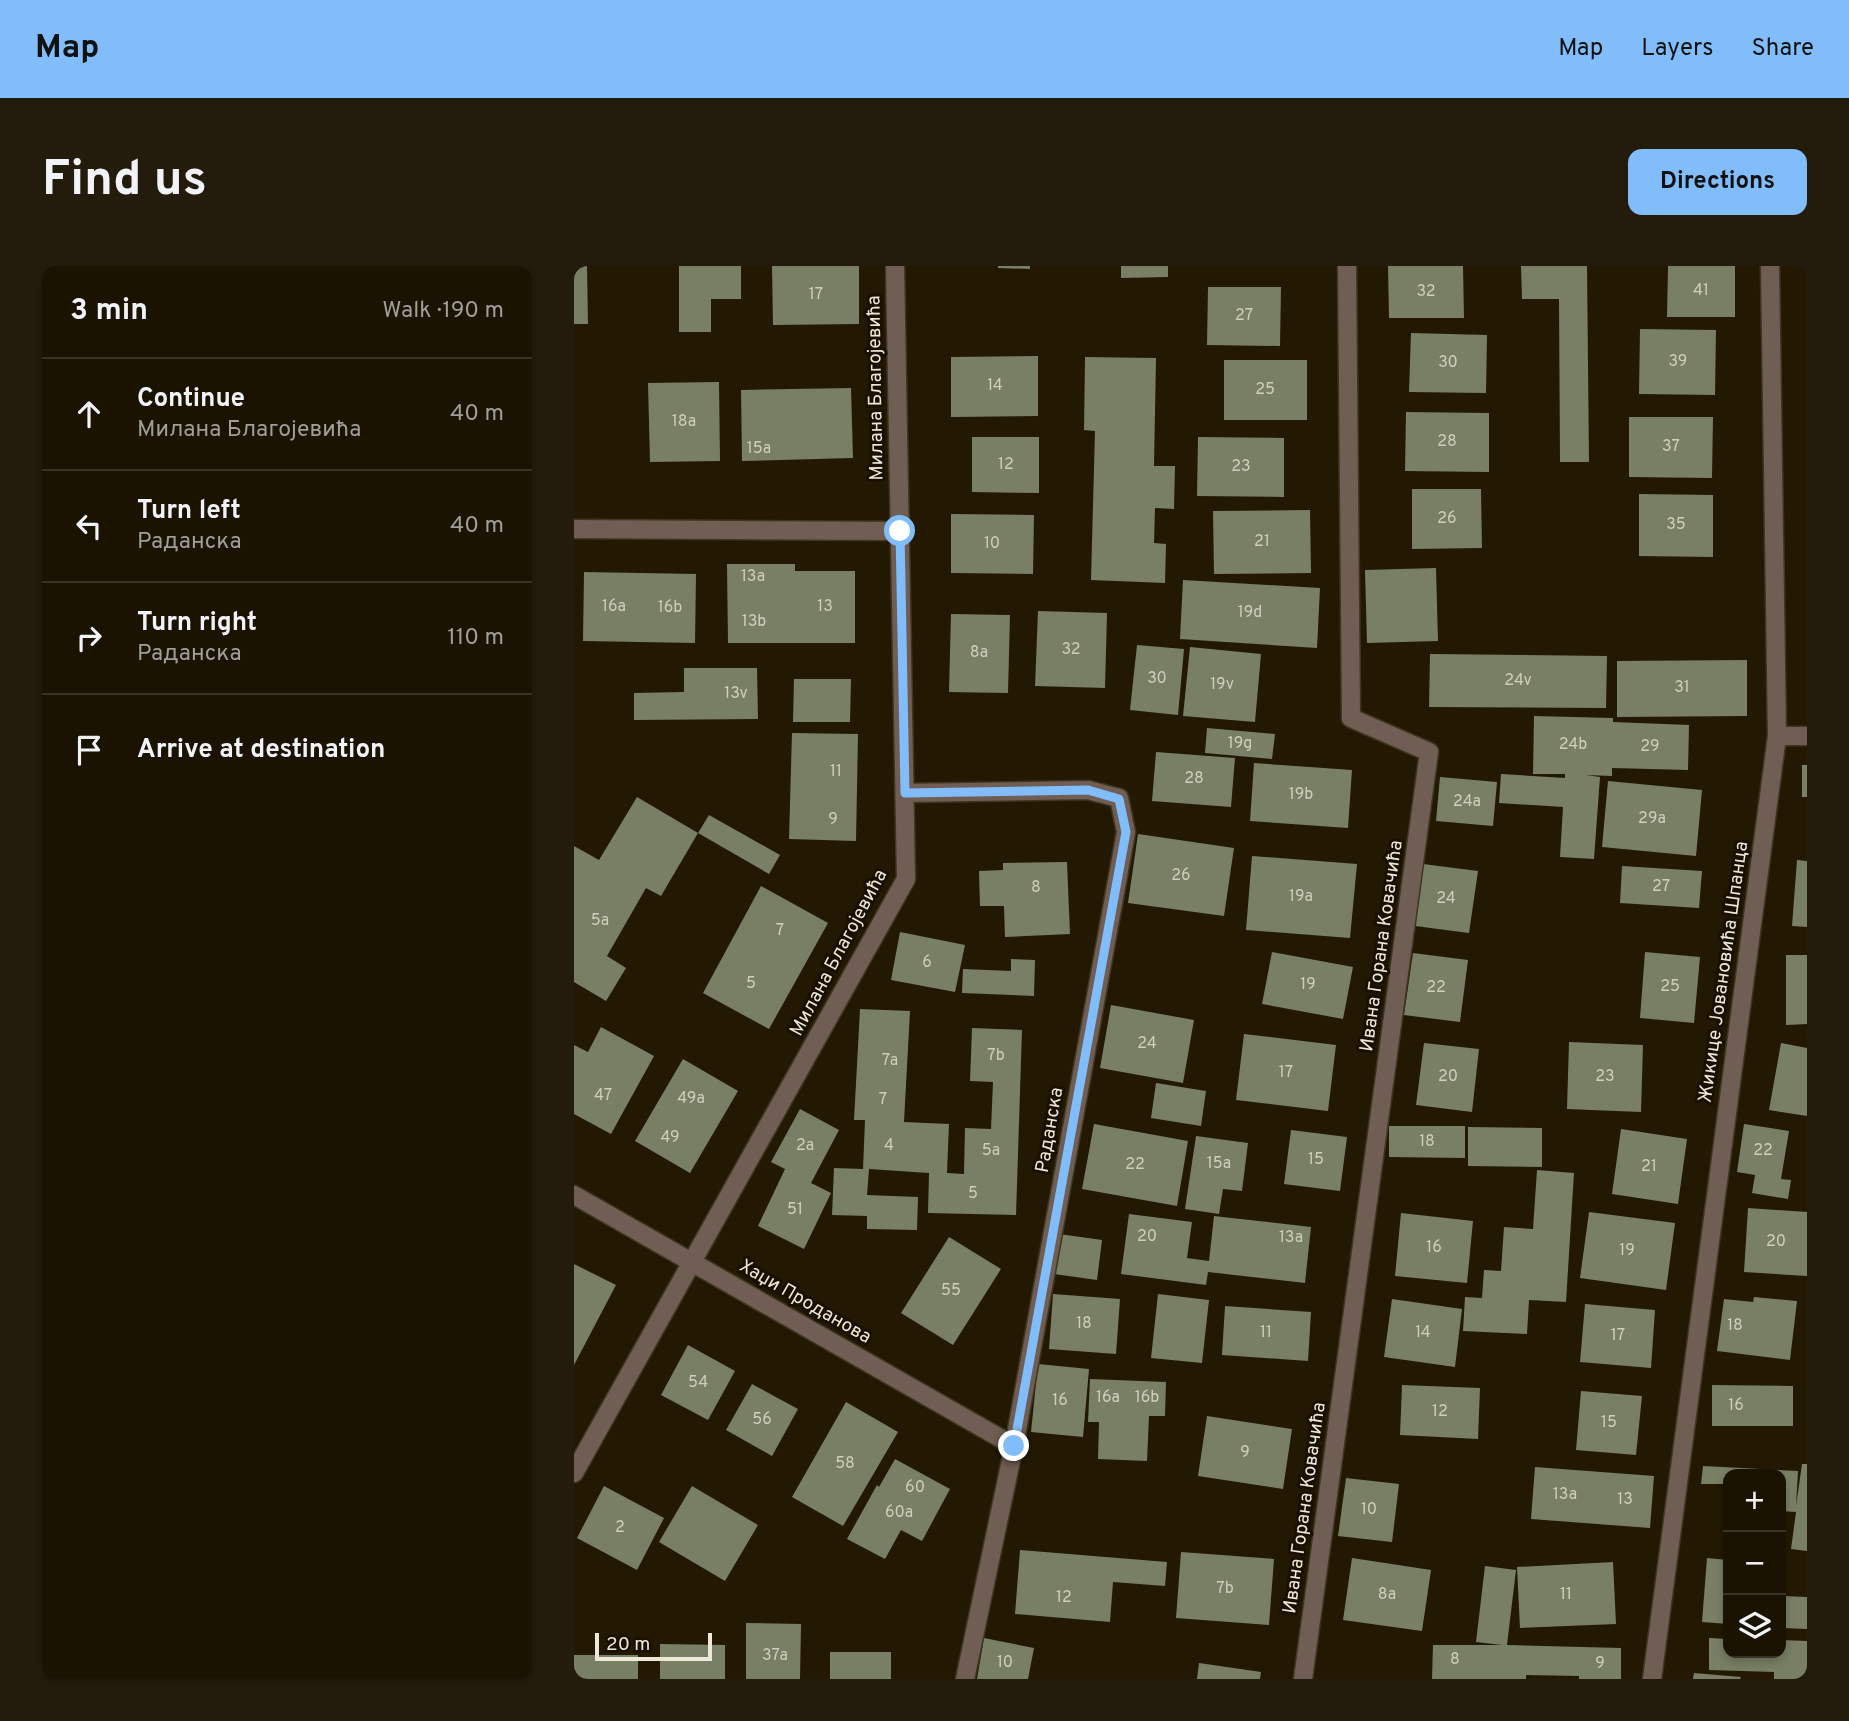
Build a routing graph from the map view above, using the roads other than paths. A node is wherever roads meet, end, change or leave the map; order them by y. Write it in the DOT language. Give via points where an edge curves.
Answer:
graph roads {
  1 [pos="895,266"];
  2 [pos="1347,266"];
  3 [pos="1770,266"];
  4 [pos="574,529"];
  5 [pos="900,531"];
  6 [pos="1777,736"];
  7 [pos="1807,736"];
  8 [pos="905,793"];
  9 [pos="574,1195"];
  10 [pos="691,1262"];
  11 [pos="1014,1446"];
  12 [pos="574,1473"];
  13 [pos="965,1679"];
  14 [pos="1303,1679"];
  15 [pos="1652,1679"];
  1 -- 5 [label="street, Милана Благојевића"];
  2 -- 14 [label="street, Ивана Горана Ковачића" via="1351,718 1429,752"];
  3 -- 6 [label="street, Жикице Јовановића Шпанца"];
  4 -- 5 [label="street"];
  5 -- 8 [label="street, Милана Благојевића"];
  6 -- 7 [label="street"];
  6 -- 15 [label="street, Жикице Јовановића Шпанца"];
  8 -- 10 [label="street, Милана Благојевића" via="906,878"];
  8 -- 11 [label="street, Раданска" via="1088,790 1119,799 1126,832"];
  9 -- 10 [label="street, Хаџи Проданова"];
  10 -- 11 [label="street, Хаџи Проданова"];
  10 -- 12 [label="street, Милана Благојевића"];
  11 -- 13 [label="street, Раданска"];
}
